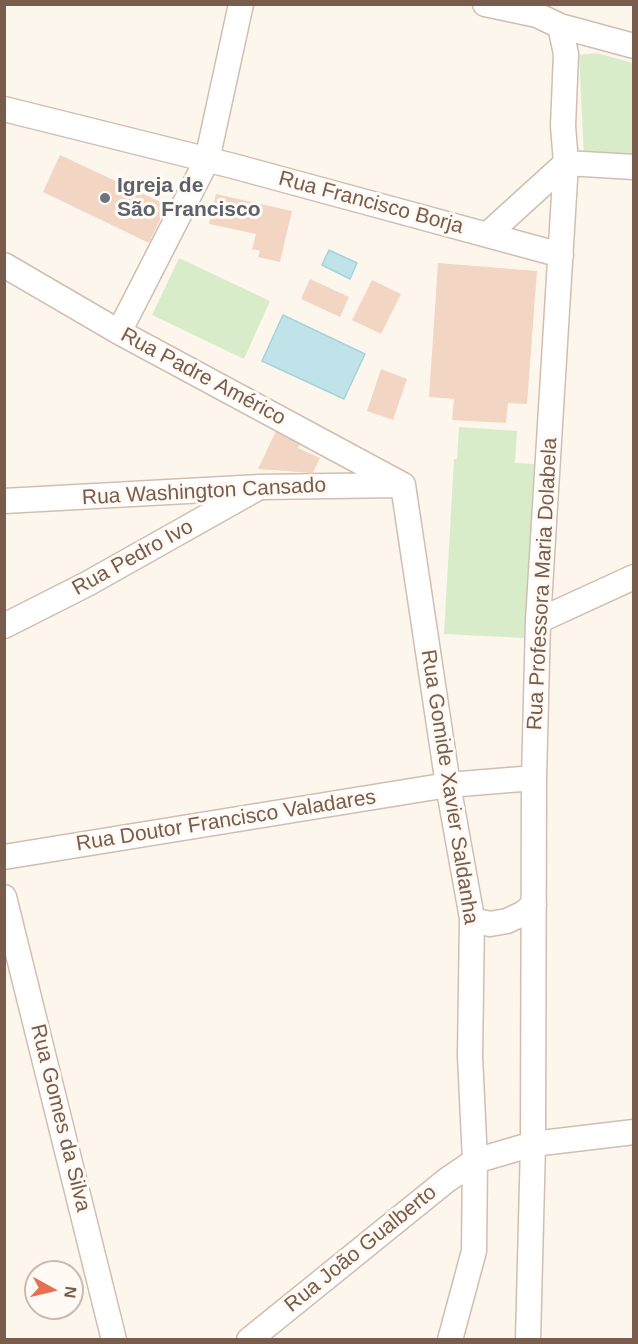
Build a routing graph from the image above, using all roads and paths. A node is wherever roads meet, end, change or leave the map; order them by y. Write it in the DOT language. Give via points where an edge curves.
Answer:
graph roads {
  1 [pos="241,4"];
  2 [pos="485,4"];
  3 [pos="536,10"];
  4 [pos="560,26"];
  5 [pos="633,46"];
  6 [pos="4,109"];
  7 [pos="207,159"];
  8 [pos="566,163"];
  9 [pos="633,167"];
  10 [pos="488,234"];
  11 [pos="561,255"];
  12 [pos="4,265"];
  13 [pos="119,332"];
  14 [pos="403,485"];
  15 [pos="261,487"];
  16 [pos="4,501"];
  17 [pos="633,577"];
  18 [pos="537,621"];
  19 [pos="4,626"];
  20 [pos="534,778"];
  21 [pos="448,785"];
  22 [pos="4,857"];
  23 [pos="4,897"];
  24 [pos="534,904"];
  25 [pos="472,920"];
  26 [pos="633,1132"];
  27 [pos="533,1144"];
  28 [pos="475,1161"];
  29 [pos="114,1340"];
  30 [pos="249,1340"];
  31 [pos="450,1340"];
  32 [pos="528,1340"];
  1 -- 7 [label="street"];
  2 -- 3 [label="street"];
  3 -- 4 [label="street"];
  4 -- 5 [label="street"];
  4 -- 8 [label="street, Rua Professora Maria Dolabela" via="566,54"];
  6 -- 7 [label="street, Rua Francisco Borja"];
  7 -- 10 [label="street, Rua Francisco Borja"];
  7 -- 13 [label="street"];
  8 -- 9 [label="street"];
  8 -- 10 [label="street"];
  8 -- 11 [label="street, Rua Professora Maria Dolabela"];
  10 -- 11 [label="street, Rua Francisco Borja"];
  11 -- 18 [label="street, Rua Professora Maria Dolabela"];
  12 -- 13 [label="street, Rua Padre Américo"];
  13 -- 14 [label="street, Rua Padre Américo"];
  14 -- 15 [label="street, Rua Washington Cansado"];
  14 -- 21 [label="street, Rua Gomide Xavier Saldanha"];
  15 -- 16 [label="street, Rua Washington Cansado"];
  15 -- 19 [label="street, Rua Pedro Ivo"];
  17 -- 18 [label="street"];
  18 -- 20 [label="street, Rua Professora Maria Dolabela"];
  20 -- 21 [label="street, Rua Doutor Francisco Valadares"];
  20 -- 24 [label="street, Rua Professora Maria Dolabela"];
  21 -- 22 [label="street, Rua Doutor Francisco Valadares"];
  21 -- 25 [label="street, Rua Gomide Xavier Saldanha"];
  23 -- 29 [label="street, Rua Gomes da Silva"];
  24 -- 25 [label="street" via="507,921 490,924"];
  24 -- 27 [label="street, Rua Professora Maria Dolabela"];
  25 -- 28 [label="street, Rua Gomide Xavier Saldanha" via="470,1056"];
  26 -- 27 [label="street, Rua João Gualberto"];
  27 -- 28 [label="street, Rua João Gualberto"];
  27 -- 32 [label="street, Rua Professora Maria Dolabela"];
  28 -- 30 [label="street, Rua João Gualberto"];
  28 -- 31 [label="street, Rua Gomide Xavier Saldanha" via="474,1251"];
}
